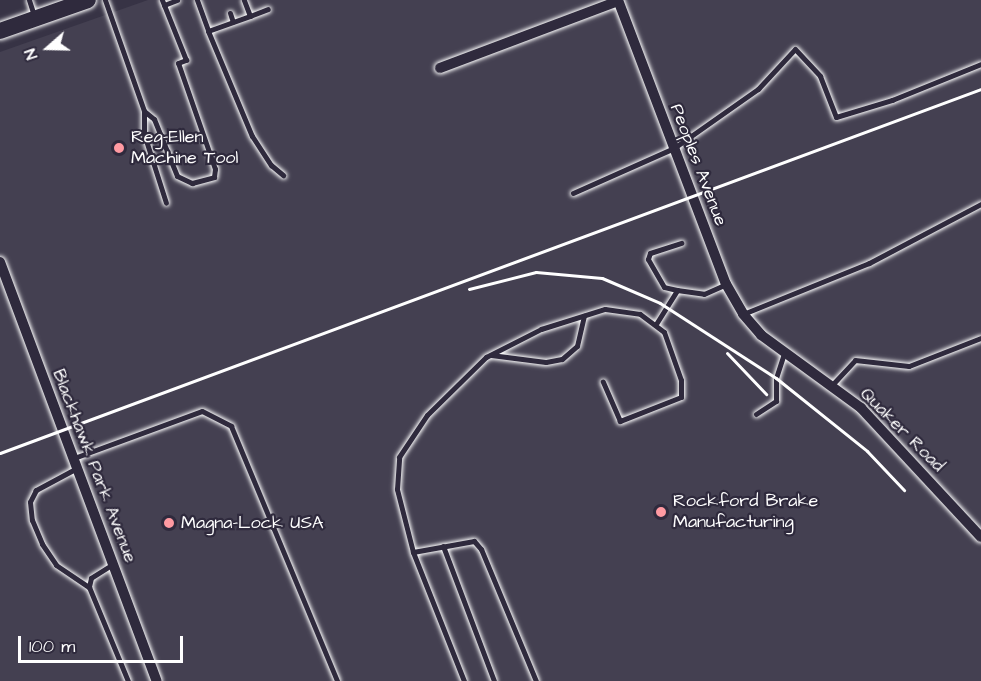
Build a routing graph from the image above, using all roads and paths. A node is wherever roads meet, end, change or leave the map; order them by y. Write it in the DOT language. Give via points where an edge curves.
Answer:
graph roads {
  1 [pos="29,0"];
  2 [pos="88,0"];
  3 [pos="105,0"];
  4 [pos="177,0"];
  5 [pos="197,0"];
  6 [pos="244,0"];
  7 [pos="618,1"];
  8 [pos="163,2"];
  9 [pos="268,9"];
  10 [pos="230,13"];
  11 [pos="250,16"];
  12 [pos="35,19"];
  13 [pos="233,22"];
  14 [pos="0,31"];
  15 [pos="208,31"];
  16 [pos="981,64"];
  17 [pos="440,68"];
  18 [pos="144,111"];
  19 [pos="674,148"];
  20 [pos="283,176"];
  21 [pos="573,193"];
  22 [pos="166,203"];
  23 [pos="981,204"];
  24 [pos="681,243"];
  25 [pos="0,262"];
  26 [pos="726,285"];
  27 [pos="677,290"];
  28 [pos="744,314"];
  29 [pos="584,316"];
  30 [pos="656,324"];
  31 [pos="760,335"];
  32 [pos="981,338"];
  33 [pos="784,352"];
  34 [pos="490,355"];
  35 [pos="603,382"];
  36 [pos="831,386"];
  37 [pos="756,414"];
  38 [pos="75,464"];
  39 [pos="981,537"];
  40 [pos="443,546"];
  41 [pos="413,552"];
  42 [pos="113,564"];
  43 [pos="89,587"];
  44 [pos="128,681"];
  45 [pos="157,681"];
  46 [pos="336,681"];
  47 [pos="464,681"];
  48 [pos="494,681"];
  49 [pos="536,681"];
  1 -- 12 [label="lane"];
  2 -- 12 [label="main road"];
  3 -- 18 [label="lane"];
  4 -- 8 [label="lane"];
  5 -- 15 [label="lane"];
  6 -- 11 [label="lane"];
  7 -- 17 [label="street"];
  7 -- 19 [label="street, Peoples Avenue"];
  8 -- 18 [label="lane" via="186,60 177,63 215,169 214,177 192,183 177,176 154,119"];
  9 -- 11 [label="lane"];
  10 -- 13 [label="lane"];
  11 -- 13 [label="lane"];
  12 -- 14 [label="main road"];
  13 -- 15 [label="lane"];
  15 -- 20 [label="lane" via="252,136"];
  16 -- 19 [label="lane" via="892,100 836,117 820,76 795,48 758,89"];
  18 -- 22 [label="lane" via="144,134"];
  19 -- 21 [label="lane"];
  19 -- 26 [label="street, Peoples Avenue"];
  23 -- 28 [label="lane" via="869,263"];
  24 -- 27 [label="lane" via="650,253 648,259 664,287"];
  25 -- 38 [label="street, Blackhawk Park Avenue"];
  26 -- 27 [label="lane" via="704,294"];
  26 -- 28 [label="street, Peoples Avenue"];
  27 -- 30 [label="lane"];
  28 -- 31 [label="street, Peoples Avenue"];
  29 -- 30 [label="lane" via="605,309 640,314"];
  29 -- 34 [label="lane" via="541,329"];
  29 -- 34 [label="lane" via="577,346 562,359 546,362"];
  30 -- 35 [label="lane" via="664,332 681,380 681,397 620,421"];
  31 -- 33 [label="street, Quaker Road"];
  32 -- 36 [label="lane" via="909,366 855,360"];
  33 -- 36 [label="street, Quaker Road"];
  33 -- 37 [label="lane" via="776,378 776,401"];
  34 -- 41 [label="lane" via="427,415 399,457 397,489"];
  36 -- 39 [label="street, Quaker Road" via="861,408"];
  38 -- 42 [label="street, Blackhawk Park Avenue"];
  38 -- 43 [label="lane" via="36,490 30,502 32,520 56,565"];
  38 -- 46 [label="lane" via="202,411 231,426"];
  40 -- 41 [label="lane"];
  40 -- 48 [label="lane"];
  40 -- 49 [label="lane" via="474,541 481,549"];
  41 -- 47 [label="lane"];
  42 -- 43 [label="lane" via="91,578"];
  42 -- 45 [label="street, Blackhawk Park Avenue"];
  43 -- 44 [label="lane"];
}
